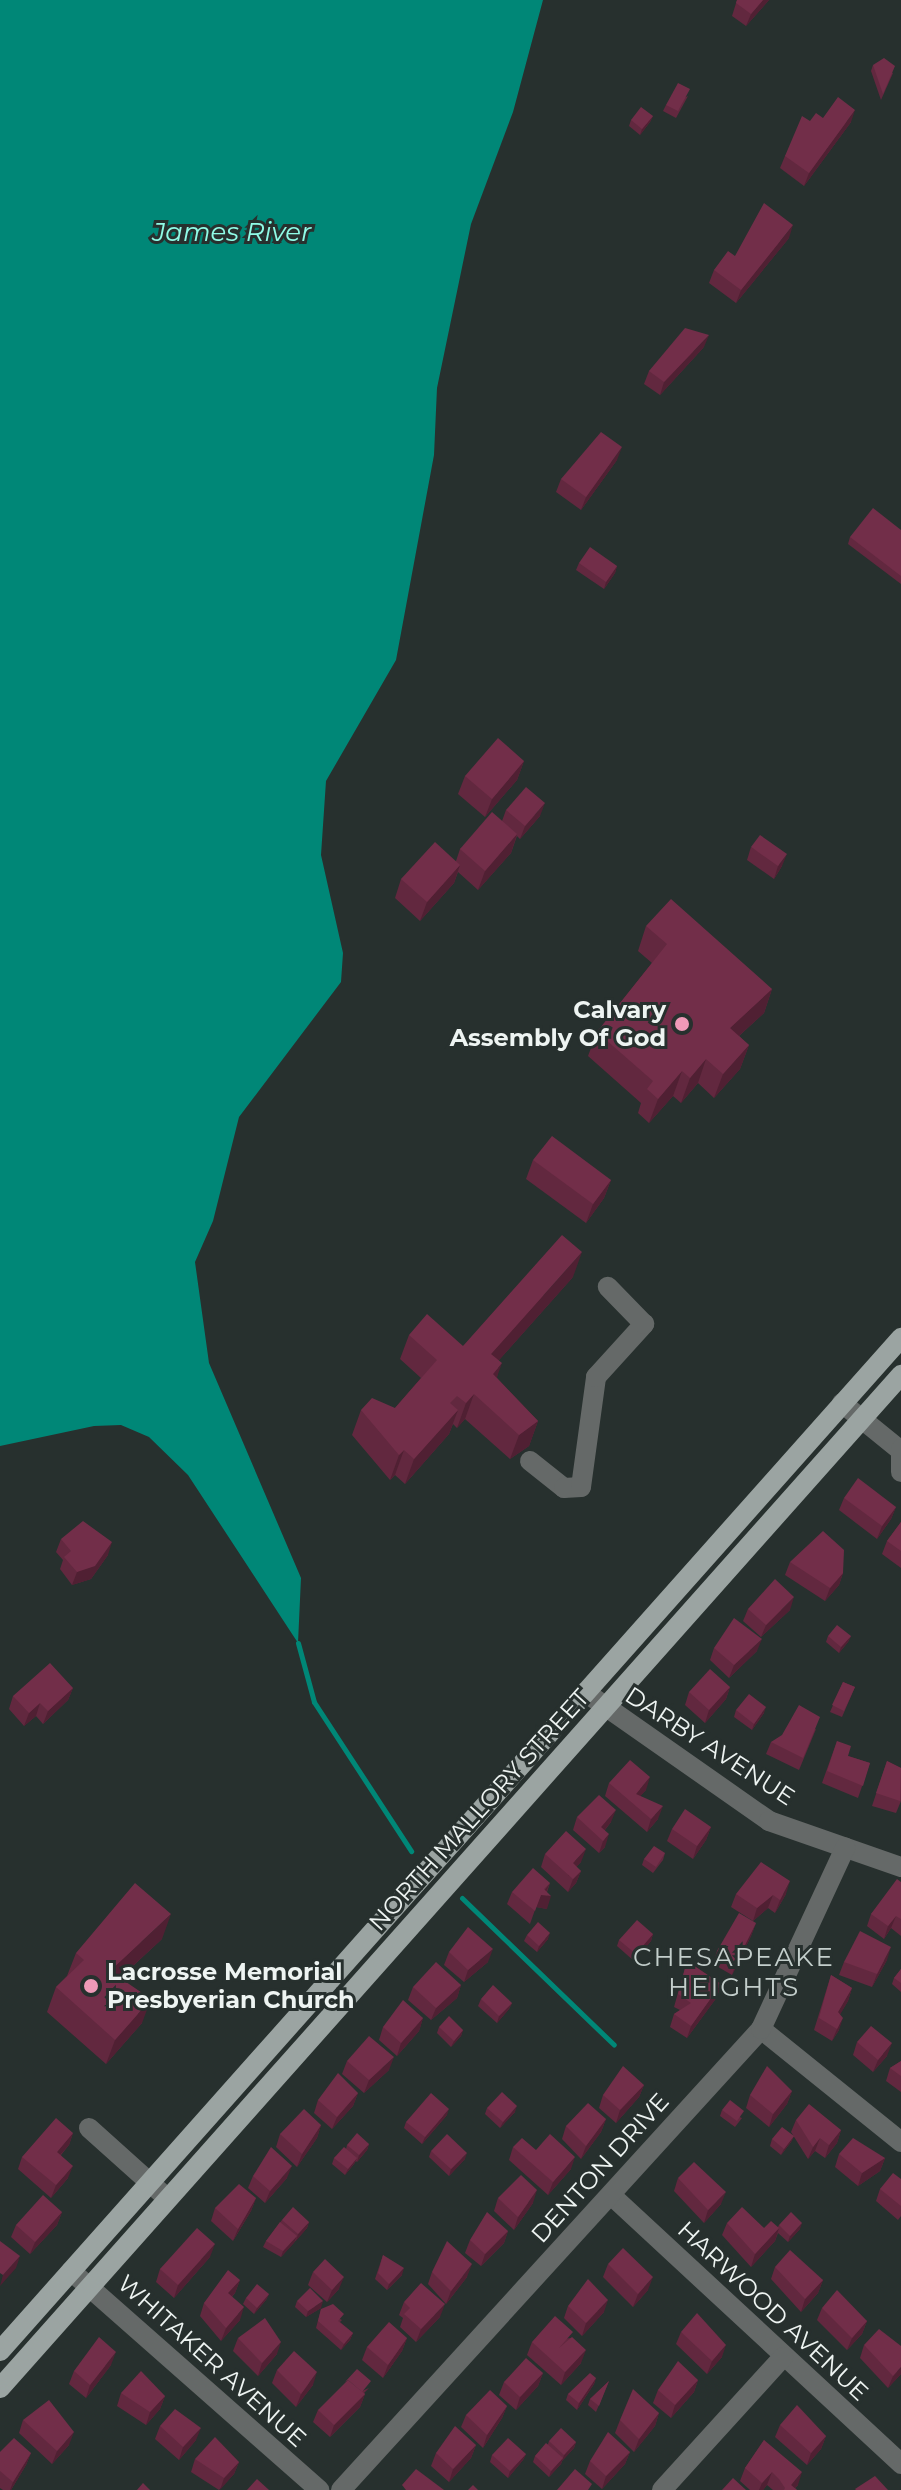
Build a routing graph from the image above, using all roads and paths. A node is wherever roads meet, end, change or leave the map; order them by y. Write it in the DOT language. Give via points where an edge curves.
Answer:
graph roads {
  1 [pos="608,1287"];
  2 [pos="901,1338"];
  3 [pos="901,1375"];
  4 [pos="842,1403"];
  5 [pos="862,1420"];
  6 [pos="900,1450"];
  7 [pos="530,1461"];
  8 [pos="901,1472"];
  9 [pos="585,1692"];
  10 [pos="604,1708"];
  11 [pos="845,1848"];
  12 [pos="901,1867"];
  13 [pos="761,2029"];
  14 [pos="89,2128"];
  15 [pos="901,2142"];
  16 [pos="149,2183"];
  17 [pos="611,2195"];
  18 [pos="167,2198"];
  19 [pos="71,2271"];
  20 [pos="90,2287"];
  21 [pos="0,2351"];
  22 [pos="783,2357"];
  23 [pos="0,2388"];
  24 [pos="901,2464"];
  25 [pos="319,2490"];
  26 [pos="341,2490"];
  27 [pos="662,2490"];
  1 -- 7 [label="street" via="644,1324 596,1377 581,1487 564,1488"];
  2 -- 4 [label="main road, NORTH MALLORY STREET"];
  3 -- 5 [label="main road, NORTH MALLORY STREET"];
  4 -- 5 [label="street"];
  4 -- 9 [label="main road, NORTH MALLORY STREET"];
  5 -- 6 [label="street"];
  5 -- 10 [label="main road, NORTH MALLORY STREET"];
  6 -- 8 [label="street"];
  9 -- 10 [label="street, DARBY AVENUE"];
  9 -- 16 [label="main road, NORTH MALLORY STREET"];
  10 -- 11 [label="street, DARBY AVENUE" via="769,1821"];
  10 -- 18 [label="main road, NORTH MALLORY STREET"];
  11 -- 12 [label="street, DARBY AVENUE"];
  11 -- 13 [label="street, DENTON DRIVE"];
  13 -- 15 [label="street"];
  13 -- 17 [label="street, DENTON DRIVE"];
  14 -- 16 [label="street"];
  16 -- 18 [label="street"];
  16 -- 19 [label="main road, NORTH MALLORY STREET"];
  17 -- 22 [label="street, HARWOOD AVENUE"];
  17 -- 26 [label="street, DENTON DRIVE"];
  18 -- 20 [label="main road, NORTH MALLORY STREET"];
  19 -- 20 [label="street, WHITAKER AVENUE"];
  19 -- 21 [label="main road, NORTH MALLORY STREET"];
  20 -- 23 [label="main road, NORTH MALLORY STREET"];
  20 -- 25 [label="street, WHITAKER AVENUE"];
  22 -- 24 [label="street, HARWOOD AVENUE"];
  22 -- 27 [label="street"];
}
